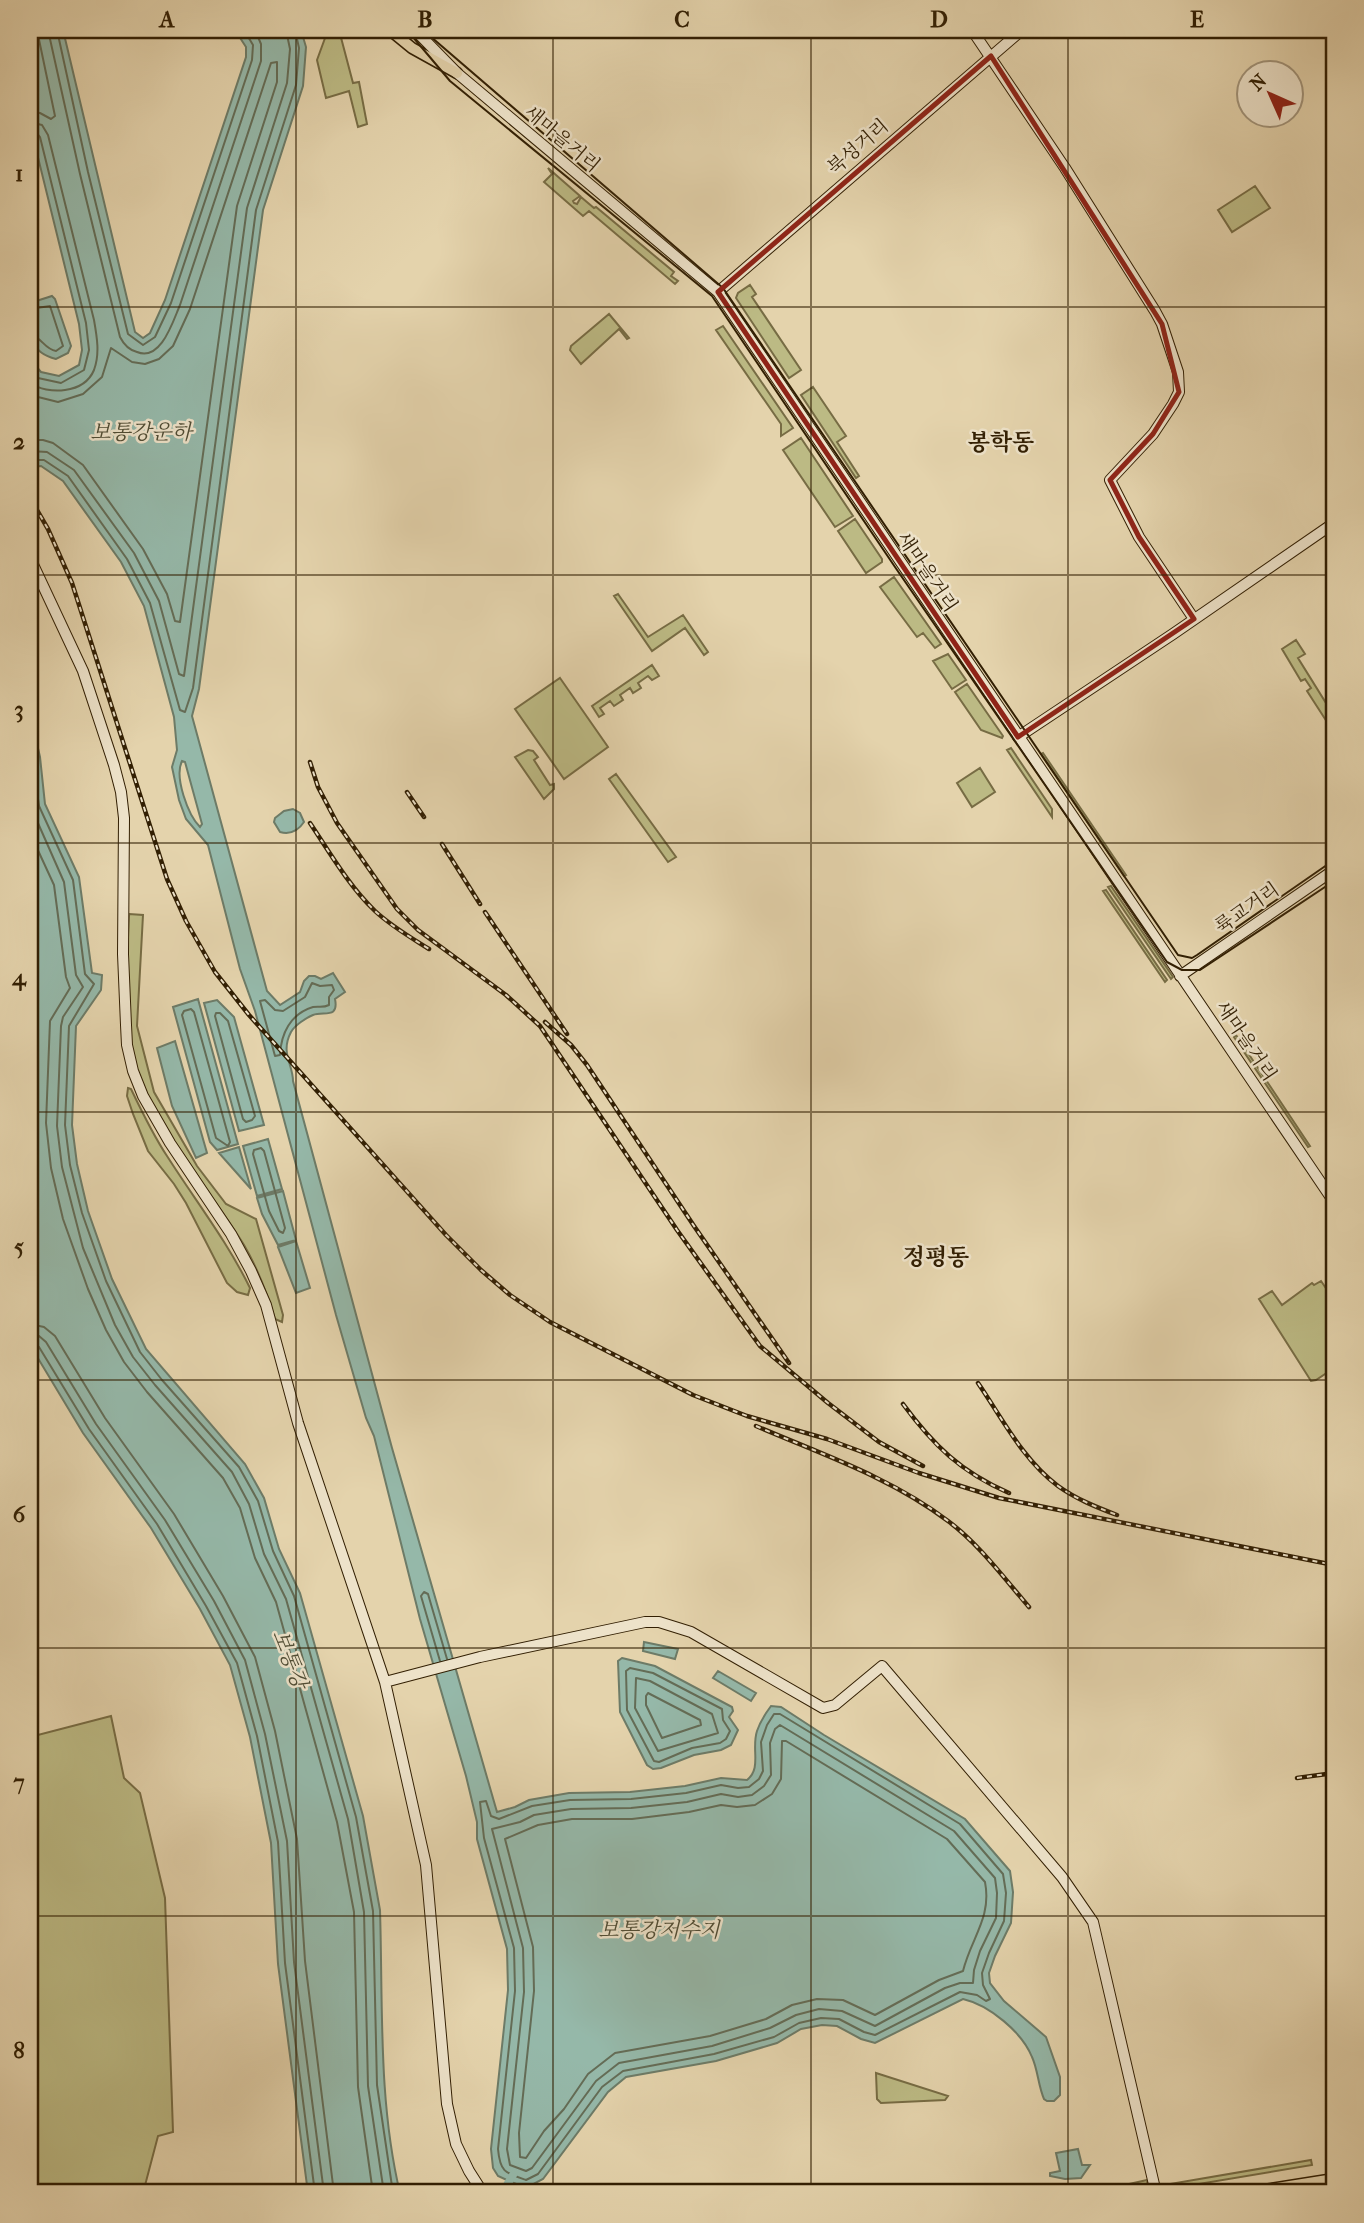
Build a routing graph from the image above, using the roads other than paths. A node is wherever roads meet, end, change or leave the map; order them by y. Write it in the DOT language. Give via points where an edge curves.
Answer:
graph roads {
  1 [pos="390,30"];
  2 [pos="415,30"];
  3 [pos="972,30"];
  4 [pos="1022,30"];
  5 [pos="990,56"];
  6 [pos="457,73"];
  7 [pos="718,292"];
  8 [pos="1332,528"];
  9 [pos="30,558"];
  10 [pos="1194,619"];
  11 [pos="1018,737"];
  12 [pos="1334,870"];
  13 [pos="1180,976"];
  14 [pos="1334,1202"];
  15 [pos="385,1682"];
  16 [pos="1334,2179"];
  17 [pos="483,2193"];
  18 [pos="1156,2193"];
  19 [pos="1246,2193"];
  1 -- 6 [label="main road"];
  2 -- 6 [label="main road, 새마을거리"];
  3 -- 5 [label="main road"];
  4 -- 5 [label="main road, 북성거리"];
  5 -- 7 [label="main road, 북성거리"];
  5 -- 10 [label="main road" via="1162,324 1180,393 1153,434 1110,480 1139,537"];
  6 -- 7 [label="main road, 새마을거리"];
  7 -- 11 [label="main road, 새마을거리"];
  8 -- 10 [label="main road"];
  9 -- 15 [label="main road" via="83,671 121,792 123,954 133,1070 142,1096 231,1234 266,1305 298,1423"];
  10 -- 11 [label="main road"];
  11 -- 13 [label="main road, 새마을거리"];
  12 -- 13 [label="main road, 륙교거리"];
  13 -- 14 [label="main road, 새마을거리"];
  15 -- 17 [label="main road" via="426,1865 447,2104 456,2144"];
  15 -- 18 [label="main road" via="627,1624 659,1622 691,1632 824,1708 835,1705 882,1665 1062,1877 1093,1922"];
  16 -- 19 [label="main road"];
}
